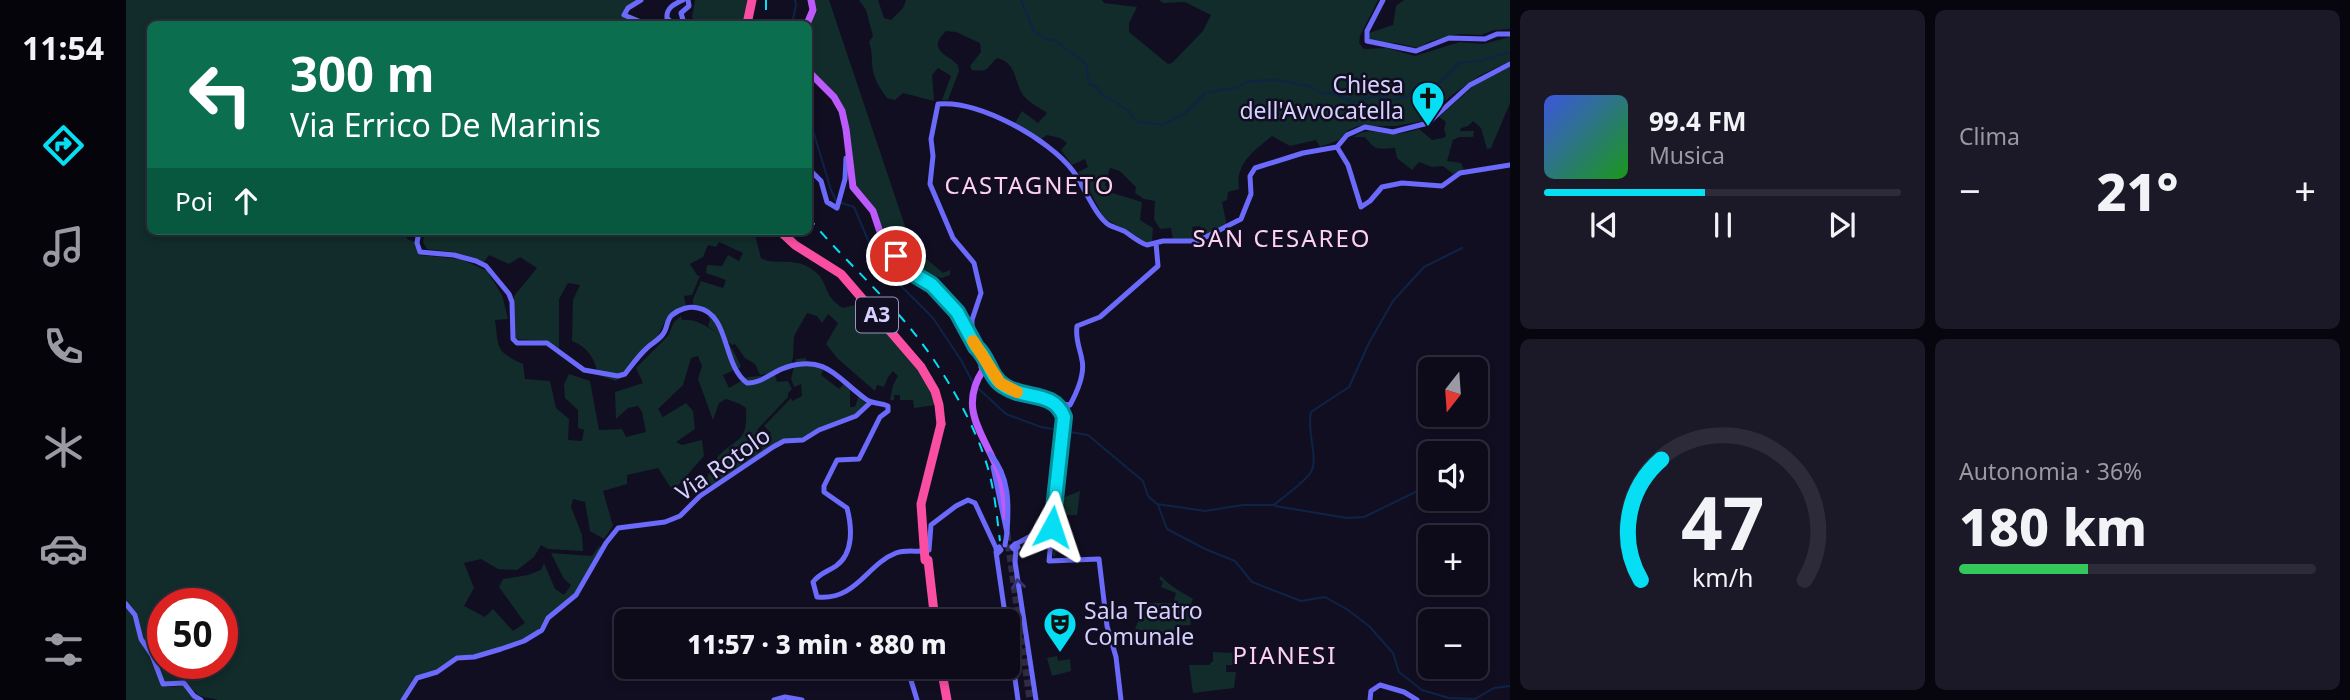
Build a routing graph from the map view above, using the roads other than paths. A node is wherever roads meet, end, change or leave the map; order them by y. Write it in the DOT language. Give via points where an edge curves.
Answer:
graph roads {
  1 [pos="641,0"];
  2 [pos="683,0"];
  3 [pos="688,0"];
  4 [pos="754,0"];
  5 [pos="811,0"];
  6 [pos="1383,0"];
  7 [pos="638,21"];
  8 [pos="669,21"];
  9 [pos="684,21"];
  10 [pos="750,21"];
  11 [pos="808,21"];
  12 [pos="1510,34"];
  13 [pos="1510,64"];
  14 [pos="812,75"];
  15 [pos="1337,148"];
  16 [pos="849,157"];
  17 [pos="1510,165"];
  18 [pos="812,172"];
  19 [pos="419,235"];
  20 [pos="784,235"];
  21 [pos="791,235"];
  22 [pos="1156,243"];
  23 [pos="976,346"];
  24 [pos="985,367"];
  25 [pos="870,402"];
  26 [pos="1056,403"];
  27 [pos="1068,405"];
  28 [pos="1064,417"];
  29 [pos="943,424"];
  30 [pos="990,454"];
  31 [pos="1006,517"];
  32 [pos="1049,527"];
  33 [pos="1008,535"];
  34 [pos="1016,546"];
  35 [pos="1000,548"];
  36 [pos="126,604"];
  37 [pos="932,609"];
  38 [pos="1005,609"];
  39 [pos="911,679"];
  40 [pos="942,679"];
  41 [pos="1015,679"];
  42 [pos="1018,699"];
  43 [pos="1035,699"];
  44 [pos="201,700"];
  45 [pos="403,700"];
  46 [pos="774,700"];
  47 [pos="802,700"];
  48 [pos="917,700"];
  49 [pos="946,700"];
  50 [pos="1121,700"];
  51 [pos="1370,700"];
  52 [pos="1417,700"];
  1 -- 7 [label="street" via="624,16"];
  2 -- 8 [label="street" via="667,13"];
  3 -- 9 [label="street" via="690,6 681,13"];
  4 -- 10 [label="highway"];
  5 -- 11 [label="main road"];
  6 -- 12 [label="street" via="1367,31 1367,41 1373,44 1416,51 1449,38"];
  13 -- 15 [label="street" via="1471,85 1428,123 1393,132 1362,128 1347,135"];
  14 -- 16 [label="main road" via="842,111"];
  15 -- 17 [label="street" via="1348,165 1361,207 1382,187 1402,183 1442,186 1460,173"];
  15 -- 22 [label="street" via="1255,167 1241,219 1199,241"];
  16 -- 18 [label="street" via="837,208 827,202 821,181"];
  16 -- 23 [label="main road" via="853,187 873,211 883,240 957,312"];
  19 -- 25 [label="street" via="422,253 482,263 509,294 513,340 547,343 584,370 618,376 625,373 661,337 671,315 693,307 707,310 718,321 727,351 747,383 787,367 819,365 833,370"];
  20 -- 29 [label="highway, A3" via="841,274 921,367 935,391"];
  21 -- 29 [label="highway, A3" via="843,271 922,362 939,390"];
  22 -- 23 [label="street" via="1141,244 1108,224 1071,169 1021,128 962,104 938,104 929,179 953,238 974,263 981,293 972,320"];
  22 -- 27 [label="street" via="1158,267 1100,317 1077,326 1082,371"];
  23 -- 24 [label="main road"];
  24 -- 26 [label="street" via="1005,389"];
  24 -- 30 [label="main road" via="974,385 971,404"];
  25 -- 35 [label="street" via="886,405 888,411 880,417 859,459 834,462 823,489 847,508 851,530 848,551 813,582 815,596 842,593 894,554 925,547 934,521 971,500"];
  25 -- 45 [label="street, Via Rotolo" via="856,416 803,440 773,447 699,496 680,516 618,528 576,595 548,618 542,630 502,649 457,658 437,673 416,678"];
  26 -- 27 [label="street"];
  26 -- 28 [label="street"];
  27 -- 28 [label="street"];
  28 -- 32 [label="street"];
  29 -- 37 [label="highway, A3, bridge" via="921,504"];
  30 -- 31 [label="main road" via="1000,475"];
  30 -- 33 [label="street, bridge" via="1007,486"];
  32 -- 34 [label="street"];
  32 -- 50 [label="street" via="1049,561 1099,559"];
  33 -- 34 [label="street"];
  33 -- 35 [label="street"];
  34 -- 35 [label="street"];
  43 -- 34 [label="street, one-way"];
  35 -- 38 [label="street"];
  36 -- 44 [label="street" via="135,615 163,684 184,683"];
  39 -- 48 [label="street"];
  40 -- 49 [label="highway"];
  41 -- 42 [label="street"];
  46 -- 47 [label="street"];
  51 -- 52 [label="street" via="1371,691 1380,685"];
}
